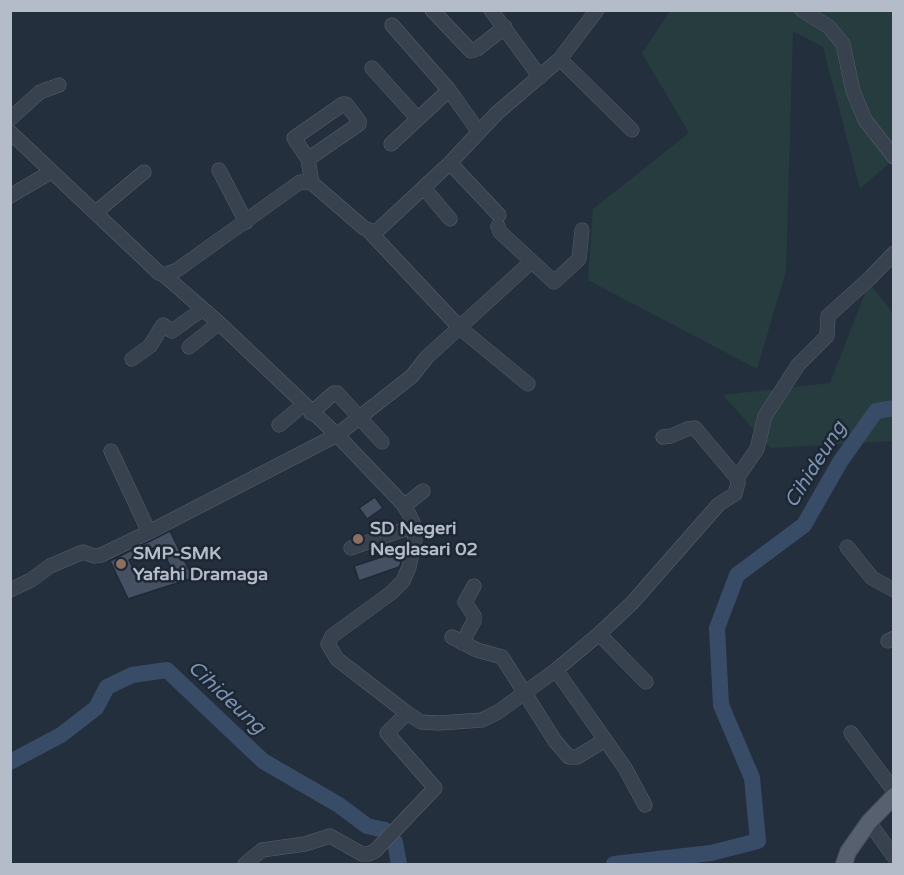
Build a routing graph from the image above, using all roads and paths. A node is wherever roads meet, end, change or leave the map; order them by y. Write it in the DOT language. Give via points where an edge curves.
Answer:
graph roads {
  1 [pos="432,10"];
  2 [pos="491,10"];
  3 [pos="597,10"];
  4 [pos="802,10"];
  5 [pos="392,25"];
  6 [pos="505,27"];
  7 [pos="560,59"];
  8 [pos="372,68"];
  9 [pos="540,77"];
  10 [pos="59,86"];
  11 [pos="449,90"];
  12 [pos="10,119"];
  13 [pos="418,119"];
  14 [pos="632,130"];
  15 [pos="10,132"];
  16 [pos="479,132"];
  17 [pos="391,144"];
  18 [pos="894,157"];
  19 [pos="308,159"];
  20 [pos="450,163"];
  21 [pos="219,170"];
  22 [pos="51,172"];
  23 [pos="144,172"];
  24 [pos="312,183"];
  25 [pos="424,188"];
  26 [pos="10,196"];
  27 [pos="95,213"];
  28 [pos="450,219"];
  29 [pos="246,222"];
  30 [pos="582,230"];
  31 [pos="369,231"];
  32 [pos="894,253"];
  33 [pos="531,262"];
  34 [pos="165,275"];
  35 [pos="202,309"];
  36 [pos="219,323"];
  37 [pos="460,328"];
  38 [pos="189,347"];
  39 [pos="132,359"];
  40 [pos="528,384"];
  41 [pos="307,409"];
  42 [pos="359,419"];
  43 [pos="279,425"];
  44 [pos="337,435"];
  45 [pos="663,437"];
  46 [pos="382,442"];
  47 [pos="111,451"];
  48 [pos="737,478"];
  49 [pos="423,491"];
  50 [pos="404,506"];
  51 [pos="414,526"];
  52 [pos="149,532"];
  53 [pos="351,548"];
  54 [pos="847,548"];
  55 [pos="474,586"];
  56 [pos="10,590"];
  57 [pos="894,590"];
  58 [pos="599,634"];
  59 [pos="556,670"];
  60 [pos="646,682"];
  61 [pos="524,693"];
  62 [pos="407,713"];
  63 [pos="852,733"];
  64 [pos="605,740"];
  65 [pos="894,791"];
  66 [pos="894,796"];
  67 [pos="645,805"];
  68 [pos="869,822"];
  69 [pos="894,857"];
  70 [pos="245,864"];
  71 [pos="844,864"];
  1 -- 6 [label="street" via="471,51"];
  2 -- 6 [label="street"];
  3 -- 7 [label="street"];
  4 -- 18 [label="street" via="829,27 843,44 853,91 865,120"];
  5 -- 11 [label="street"];
  6 -- 9 [label="street"];
  7 -- 9 [label="street"];
  7 -- 14 [label="street"];
  8 -- 13 [label="street"];
  9 -- 16 [label="street"];
  10 -- 12 [label="street" via="40,93"];
  11 -- 13 [label="street"];
  11 -- 16 [label="street"];
  13 -- 17 [label="street"];
  15 -- 22 [label="street"];
  16 -- 20 [label="street"];
  19 -- 19 [label="street" via="358,124 346,105 294,138"];
  19 -- 24 [label="street"];
  20 -- 25 [label="street"];
  20 -- 33 [label="street" via="498,220 499,231"];
  21 -- 29 [label="street"];
  22 -- 26 [label="street"];
  22 -- 27 [label="street"];
  23 -- 27 [label="street"];
  24 -- 29 [label="street" via="296,184"];
  24 -- 31 [label="street"];
  25 -- 28 [label="street"];
  25 -- 31 [label="street" via="383,226"];
  27 -- 34 [label="street"];
  29 -- 34 [label="street"];
  30 -- 33 [label="street" via="579,259 556,282"];
  31 -- 37 [label="street"];
  32 -- 48 [label="street" via="828,316 827,336 798,365 765,416 757,449"];
  33 -- 37 [label="street"];
  34 -- 35 [label="street"];
  35 -- 36 [label="street"];
  35 -- 39 [label="street" via="172,331 163,325 150,346"];
  36 -- 38 [label="street"];
  36 -- 41 [label="street"];
  37 -- 40 [label="street"];
  37 -- 42 [label="street" via="412,376"];
  41 -- 42 [label="street" via="335,392"];
  41 -- 43 [label="street"];
  41 -- 44 [label="street"];
  42 -- 44 [label="street"];
  42 -- 46 [label="street"];
  44 -- 50 [label="street"];
  44 -- 52 [label="street"];
  45 -- 48 [label="street" via="695,428"];
  47 -- 52 [label="street"];
  48 -- 58 [label="street" via="735,494 719,504 632,603"];
  49 -- 50 [label="street"];
  50 -- 51 [label="street"];
  51 -- 53 [label="street"];
  51 -- 62 [label="street" via="414,549 403,581 332,636 328,644 337,659"];
  52 -- 56 [label="street" via="97,556 83,552"];
  54 -- 57 [label="street" via="872,578"];
  55 -- 61 [label="street" via="465,602 474,621 457,640 502,657"];
  58 -- 59 [label="street"];
  58 -- 60 [label="street"];
  59 -- 61 [label="street"];
  59 -- 64 [label="street"];
  61 -- 62 [label="street" via="482,720 430,723"];
  61 -- 64 [label="street" via="569,757 577,757"];
  62 -- 70 [label="street" via="387,733 435,788 375,851 362,854 330,836 262,850"];
  63 -- 65 [label="street"];
  64 -- 67 [label="street" via="626,768"];
  66 -- 68 [label="main road"];
  68 -- 69 [label="street"];
  68 -- 71 [label="main road"];
}
